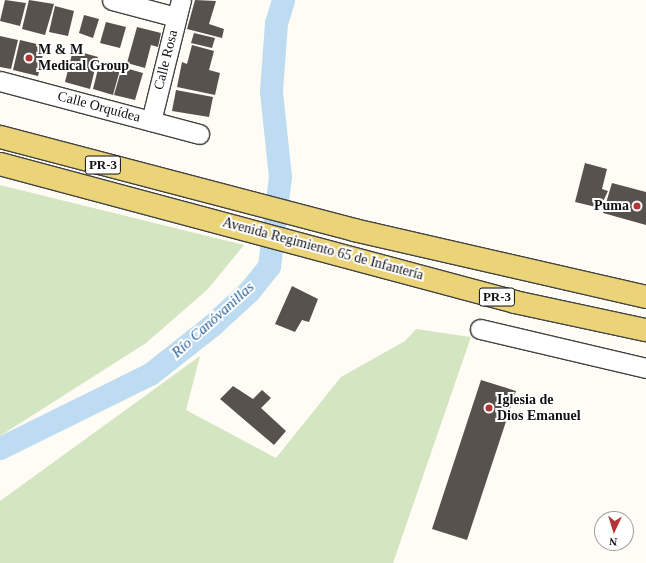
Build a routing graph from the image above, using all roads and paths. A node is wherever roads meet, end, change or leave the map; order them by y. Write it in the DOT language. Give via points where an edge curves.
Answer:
graph roads {
  1 [pos="112,0"];
  2 [pos="179,8"];
  3 [pos="0,80"];
  4 [pos="151,121"];
  5 [pos="199,134"];
  6 [pos="0,137"];
  7 [pos="0,164"];
  8 [pos="646,297"];
  9 [pos="480,329"];
  10 [pos="646,330"];
  11 [pos="646,368"];
  1 -- 2 [label="street"];
  2 -- 4 [label="street, Calle Rosa"];
  3 -- 4 [label="street, Calle Orquídea"];
  4 -- 5 [label="street, Calle Orquídea"];
  6 -- 8 [label="main road, Avenida Regimiento 65 de Infantería / PR-3" via="354,230"];
  7 -- 10 [label="main road, Avenida Regimiento 65 de Infantería / PR-3" via="204,216 515,302"];
  9 -- 11 [label="street"];
}
